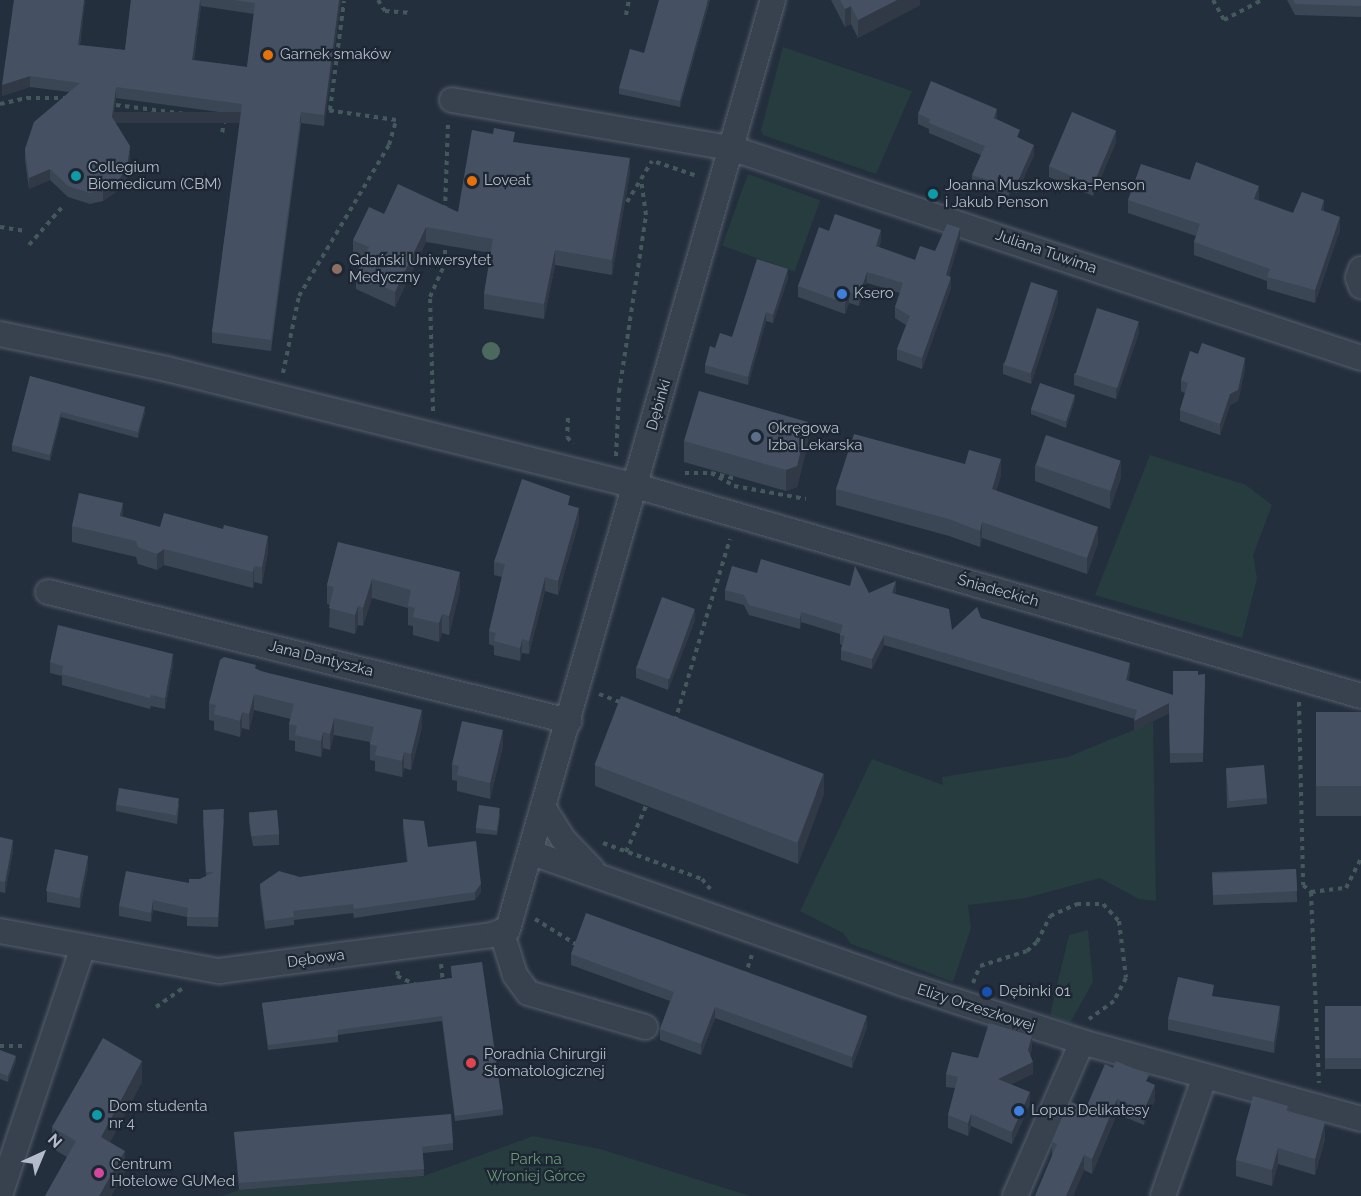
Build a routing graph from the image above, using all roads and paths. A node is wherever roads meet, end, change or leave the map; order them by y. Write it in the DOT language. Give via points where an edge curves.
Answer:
graph roads {
  1 [pos="378,0"];
  2 [pos="629,0"];
  3 [pos="773,0"];
  4 [pos="1213,0"];
  5 [pos="1262,0"];
  6 [pos="344,1"];
  7 [pos="412,13"];
  8 [pos="626,15"];
  9 [pos="73,99"];
  10 [pos="0,104"];
  11 [pos="116,105"];
  12 [pos="450,111"];
  13 [pos="222,136"];
  14 [pos="731,148"];
  15 [pos="652,161"];
  16 [pos="641,179"];
  17 [pos="627,202"];
  18 [pos="64,205"];
  19 [pos="445,218"];
  20 [pos="0,227"];
  21 [pos="445,229"];
  22 [pos="24,231"];
  23 [pos="29,246"];
  24 [pos="1361,269"];
  25 [pos="1361,286"];
  26 [pos="0,334"];
  27 [pos="1361,357"];
  28 [pos="278,397"];
  29 [pos="434,435"];
  30 [pos="674,471"];
  31 [pos="711,473"];
  32 [pos="626,483"];
  33 [pos="734,485"];
  34 [pos="806,500"];
  35 [pos="727,548"];
  36 [pos="48,592"];
  37 [pos="599,694"];
  38 [pos="1300,696"];
  39 [pos="1361,696"];
  40 [pos="631,706"];
  41 [pos="663,718"];
  42 [pos="569,721"];
  43 [pos="646,806"];
  44 [pos="544,810"];
  45 [pos="626,852"];
  46 [pos="532,853"];
  47 [pos="1361,858"];
  48 [pos="598,875"];
  49 [pos="1311,892"];
  50 [pos="532,917"];
  51 [pos="0,931"];
  52 [pos="502,933"];
  53 [pos="578,946"];
  54 [pos="83,947"];
  55 [pos="750,963"];
  56 [pos="399,965"];
  57 [pos="980,966"];
  58 [pos="442,970"];
  59 [pos="743,982"];
  60 [pos="434,983"];
  61 [pos="424,984"];
  62 [pos="185,987"];
  63 [pos="156,1007"];
  64 [pos="645,1027"];
  65 [pos="1082,1042"];
  66 [pos="0,1046"];
  67 [pos="27,1046"];
  68 [pos="1205,1076"];
  69 [pos="1326,1089"];
  70 [pos="1361,1119"];
  71 [pos="0,1195"];
  72 [pos="1015,1196"];
  73 [pos="1163,1196"];
  1 -- 7 [label="path" via="386,11"];
  2 -- 8 [label="path"];
  3 -- 14 [label="street, Dębinki"];
  4 -- 5 [label="path" via="1224,20"];
  6 -- 28 [label="path" via="328,110 396,120 389,145 299,296"];
  9 -- 10 [label="path" via="27,98"];
  11 -- 13 [label="path" via="224,119"];
  12 -- 14 [label="street, Juliana Tuwima"];
  12 -- 19 [label="path"];
  14 -- 27 [label="street, Juliana Tuwima"];
  14 -- 32 [label="street, Dębinki"];
  15 -- 16 [label="path"];
  16 -- 17 [label="path"];
  16 -- 32 [label="path" via="646,215 619,392"];
  18 -- 23 [label="path"];
  20 -- 22 [label="path"];
  21 -- 29 [label="path" via="445,263 430,297"];
  24 -- 25 [label="street"];
  26 -- 28 [label="street, Śniadeckich"];
  28 -- 29 [label="street, Śniadeckich"];
  29 -- 32 [label="street, Śniadeckich"];
  30 -- 31 [label="path"];
  31 -- 33 [label="path" via="737,477"];
  31 -- 34 [label="path" via="734,486"];
  32 -- 39 [label="street, Śniadeckich"];
  32 -- 42 [label="street, Dębinki"];
  35 -- 41 [label="path" via="674,722"];
  36 -- 42 [label="street, Jana Dantyszka"];
  37 -- 40 [label="path"];
  38 -- 49 [label="path" via="1297,709 1303,885"];
  42 -- 44 [label="street, Dębinki"];
  43 -- 45 [label="path"];
  44 -- 46 [label="street"];
  44 -- 48 [label="street, Elizy Orzeszkowej" via="563,839"];
  46 -- 48 [label="street, Elizy Orzeszkowej"];
  46 -- 52 [label="street" via="515,913"];
  47 -- 49 [label="path" via="1346,888"];
  48 -- 65 [label="street, Elizy Orzeszkowej" via="904,984"];
  49 -- 69 [label="path" via="1316,1076"];
  50 -- 53 [label="path"];
  51 -- 54 [label="street, Dębowa"];
  52 -- 54 [label="street, Dębowa" via="219,971"];
  52 -- 64 [label="street" via="515,975 528,993"];
  54 -- 71 [label="street"];
  55 -- 59 [label="path"];
  56 -- 61 [label="path" via="397,976 415,985"];
  57 -- 65 [label="path" via="1027,951 1037,942 1050,916 1077,904 1103,904 1119,921 1126,978 1114,1001 1086,1021"];
  58 -- 60 [label="path" via="443,983"];
  62 -- 63 [label="path"];
  65 -- 68 [label="street, Elizy Orzeszkowej"];
  65 -- 72 [label="street"];
  66 -- 67 [label="path"];
  68 -- 70 [label="street, Elizy Orzeszkowej"];
  68 -- 73 [label="street"];
}
